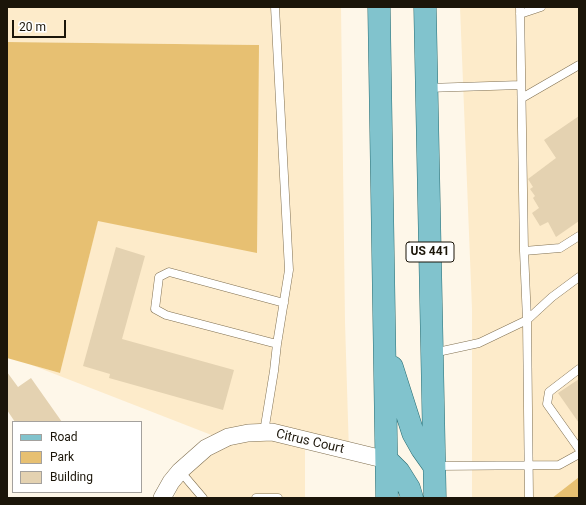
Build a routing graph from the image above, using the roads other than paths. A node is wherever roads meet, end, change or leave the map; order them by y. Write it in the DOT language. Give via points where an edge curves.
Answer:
graph roads {
  1 [pos="275,7"];
  2 [pos="379,7"];
  3 [pos="425,7"];
  4 [pos="541,7"];
  5 [pos="520,10"];
  6 [pos="579,64"];
  7 [pos="522,85"];
  8 [pos="426,88"];
  9 [pos="522,98"];
  10 [pos="579,236"];
  11 [pos="524,251"];
  12 [pos="579,277"];
  13 [pos="284,303"];
  14 [pos="527,320"];
  15 [pos="384,343"];
  16 [pos="277,344"];
  17 [pos="432,354"];
  18 [pos="579,369"];
  19 [pos="264,432"];
  20 [pos="579,449"];
  21 [pos="579,454"];
  22 [pos="386,460"];
  23 [pos="528,465"];
  24 [pos="434,466"];
  25 [pos="180,471"];
  26 [pos="162,498"];
  27 [pos="203,498"];
  28 [pos="256,498"];
  29 [pos="278,498"];
  30 [pos="387,498"];
  31 [pos="412,498"];
  32 [pos="435,498"];
  33 [pos="529,498"];
  1 -- 13 [label="lane" via="289,270"];
  2 -- 15 [label="main road"];
  3 -- 8 [label="main road, US 441"];
  4 -- 5 [label="lane"];
  5 -- 7 [label="lane"];
  6 -- 9 [label="lane"];
  7 -- 8 [label="lane"];
  7 -- 9 [label="lane"];
  8 -- 17 [label="main road, US 441"];
  9 -- 11 [label="lane"];
  10 -- 11 [label="lane" via="560,248"];
  11 -- 14 [label="lane"];
  12 -- 14 [label="lane"];
  13 -- 16 [label="lane"];
  13 -- 16 [label="lane" via="169,272 159,277 155,309 166,316"];
  14 -- 17 [label="lane" via="479,342"];
  14 -- 23 [label="lane"];
  15 -- 22 [label="main road"];
  15 -- 24 [label="main road" via="413,433"];
  16 -- 19 [label="lane"];
  17 -- 24 [label="main road, US 441"];
  18 -- 20 [label="lane" via="549,392 548,404"];
  19 -- 22 [label="street, Citrus Court"];
  19 -- 25 [label="street, Citrus Court" via="248,432 228,437 206,448"];
  21 -- 23 [label="lane" via="559,465"];
  22 -- 30 [label="main road"];
  22 -- 31 [label="main road" via="399,472"];
  23 -- 24 [label="lane"];
  23 -- 33 [label="lane"];
  24 -- 32 [label="main road, US 441"];
  25 -- 26 [label="street, Citrus Court"];
  25 -- 27 [label="lane"];
  28 -- 29 [label="lane"];
}
